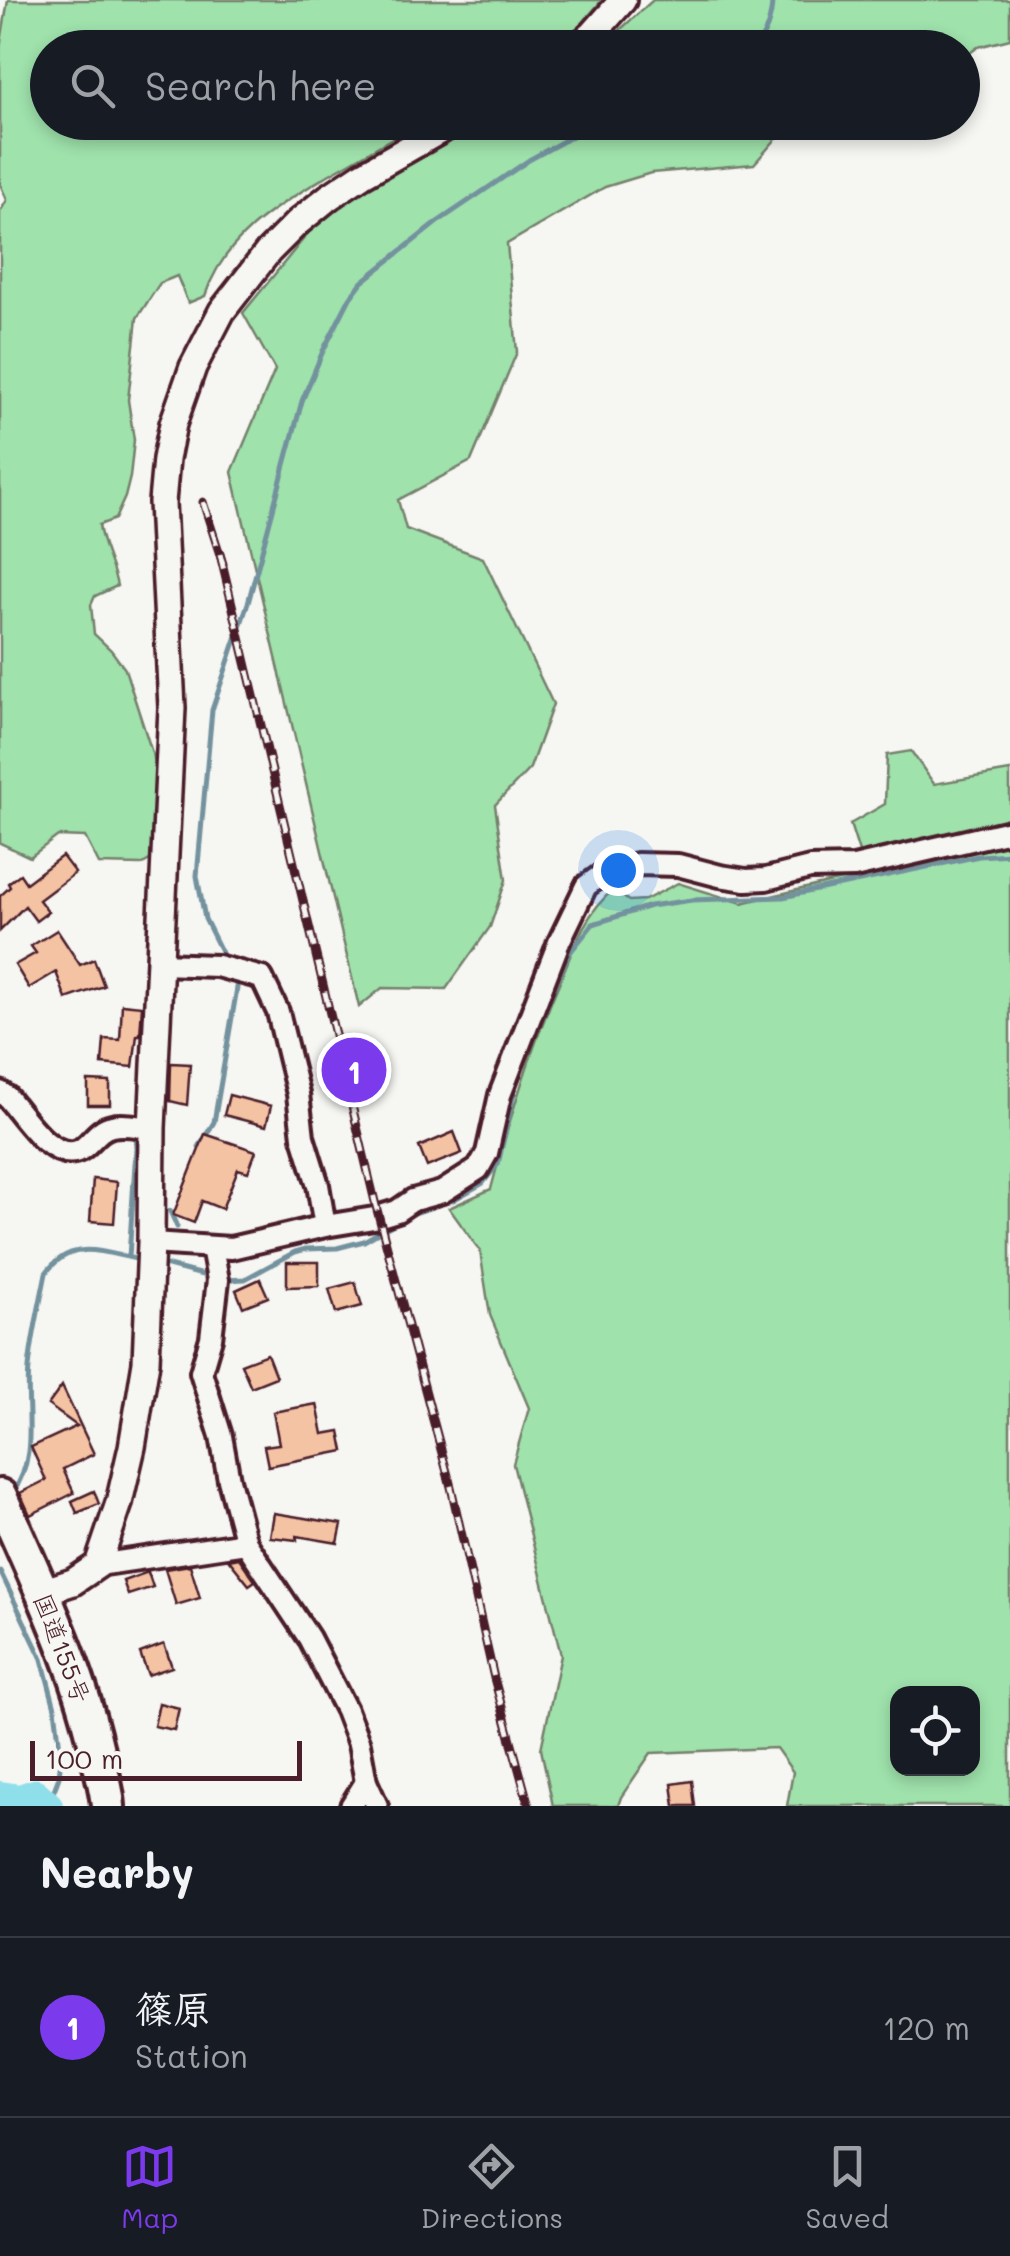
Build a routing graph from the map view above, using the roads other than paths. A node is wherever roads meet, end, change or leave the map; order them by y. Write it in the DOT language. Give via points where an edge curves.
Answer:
graph roads {
  1 [pos="623,0"];
  2 [pos="596,30"];
  3 [pos="423,140"];
  4 [pos="1010,831"];
  5 [pos="160,964"];
  6 [pos="0,1092"];
  7 [pos="152,1128"];
  8 [pos="325,1226"];
  9 [pos="151,1243"];
  10 [pos="212,1248"];
  11 [pos="0,1496"];
  12 [pos="246,1544"];
  13 [pos="98,1565"];
  14 [pos="42,1592"];
  15 [pos="366,1782"];
  16 [pos="108,1806"];
  17 [pos="351,1806"];
  18 [pos="377,1806"];
  1 -- 2 [label="street"];
  3 -- 5 [label="street" via="329,197 287,233 222,311 181,397 162,502 172,708"];
  4 -- 8 [label="street" via="766,879 678,865 604,872 586,886 558,942 478,1169 397,1211"];
  5 -- 7 [label="street"];
  5 -- 8 [label="street" via="217,966 262,978 278,1012"];
  6 -- 7 [label="street" via="58,1151 79,1150 111,1126"];
  7 -- 9 [label="street"];
  8 -- 10 [label="street"];
  9 -- 10 [label="street"];
  9 -- 13 [label="street" via="146,1362 119,1502"];
  10 -- 12 [label="street" via="218,1280 201,1372"];
  11 -- 14 [label="highway, 国道155号"];
  12 -- 13 [label="street"];
  12 -- 15 [label="street" via="346,1710"];
  13 -- 14 [label="street"];
  14 -- 16 [label="highway, 国道155号" via="82,1692"];
  15 -- 17 [label="street"];
  15 -- 18 [label="street"];
}
